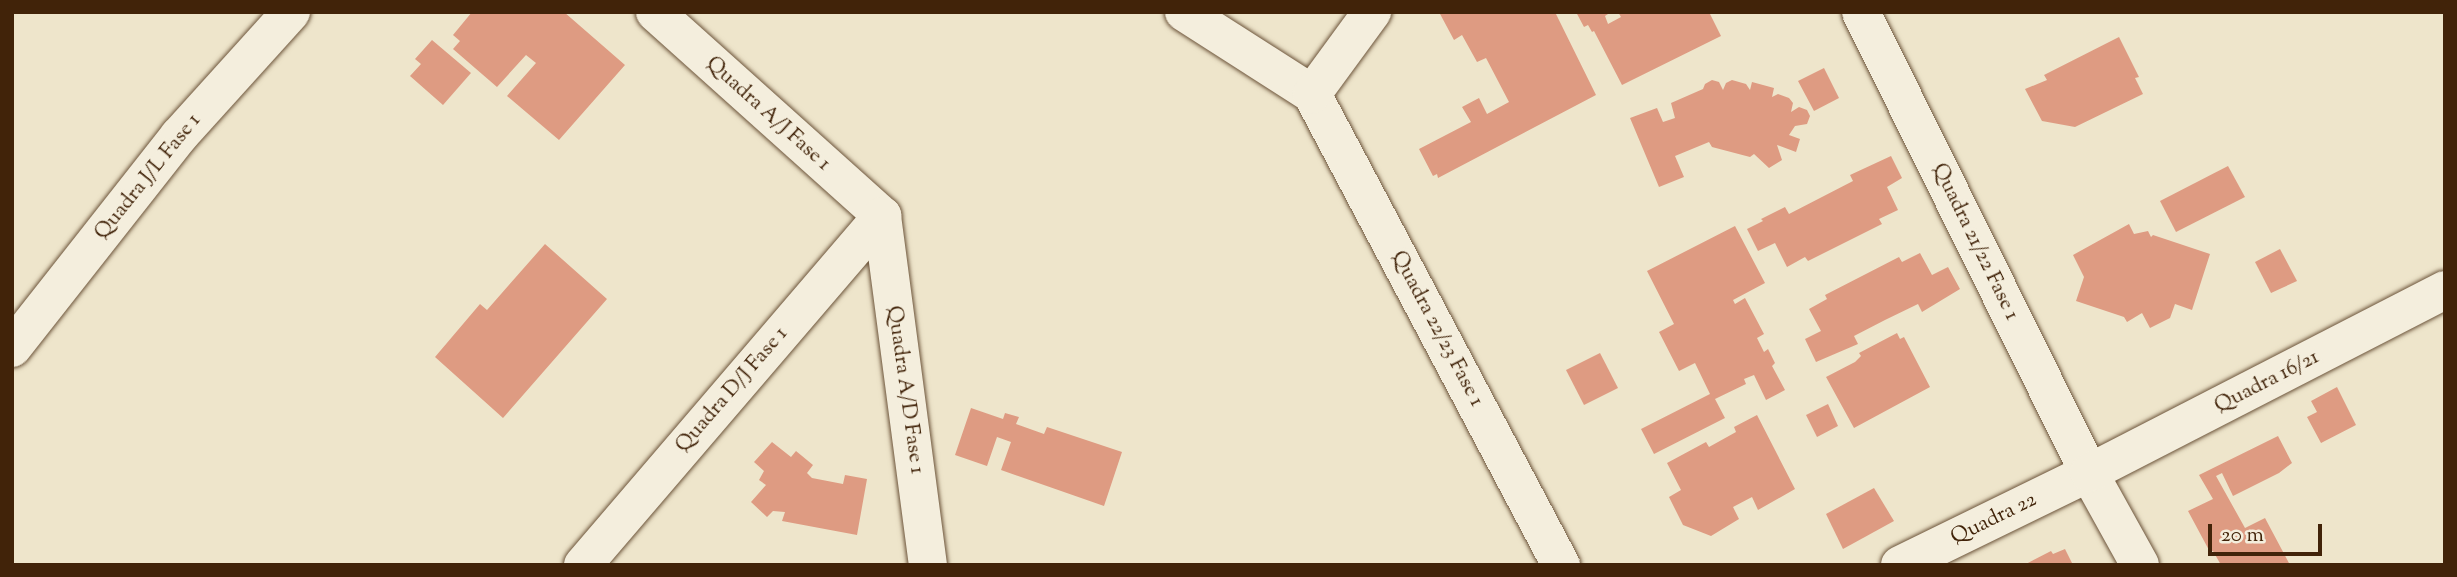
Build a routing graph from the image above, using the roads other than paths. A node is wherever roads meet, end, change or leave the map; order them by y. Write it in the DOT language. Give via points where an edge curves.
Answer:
graph roads {
  1 [pos="291,12"];
  2 [pos="655,12"];
  3 [pos="1184,12"];
  4 [pos="1372,12"];
  5 [pos="1861,12"];
  6 [pos="1312,94"];
  7 [pos="881,216"];
  8 [pos="2445,290"];
  9 [pos="12,348"];
  10 [pos="2089,473"];
  11 [pos="583,565"];
  12 [pos="928,565"];
  13 [pos="1561,565"];
  14 [pos="1900,565"];
  15 [pos="2140,565"];
  1 -- 9 [label="street, Quadra J/L Fase 1" via="179,136"];
  2 -- 7 [label="street, Quadra A/J Fase 1"];
  3 -- 6 [label="street"];
  4 -- 6 [label="street"];
  5 -- 10 [label="street, Quadra 21/22 Fase 1"];
  6 -- 13 [label="street, Quadra 22/23 Fase 1"];
  7 -- 11 [label="street, Quadra D/J Fase 1"];
  7 -- 12 [label="street, Quadra A/D Fase 1"];
  8 -- 10 [label="street, Quadra 16/21"];
  10 -- 14 [label="street, Quadra 22"];
  10 -- 15 [label="street, Quadra 21/22 Fase 1"];
}
